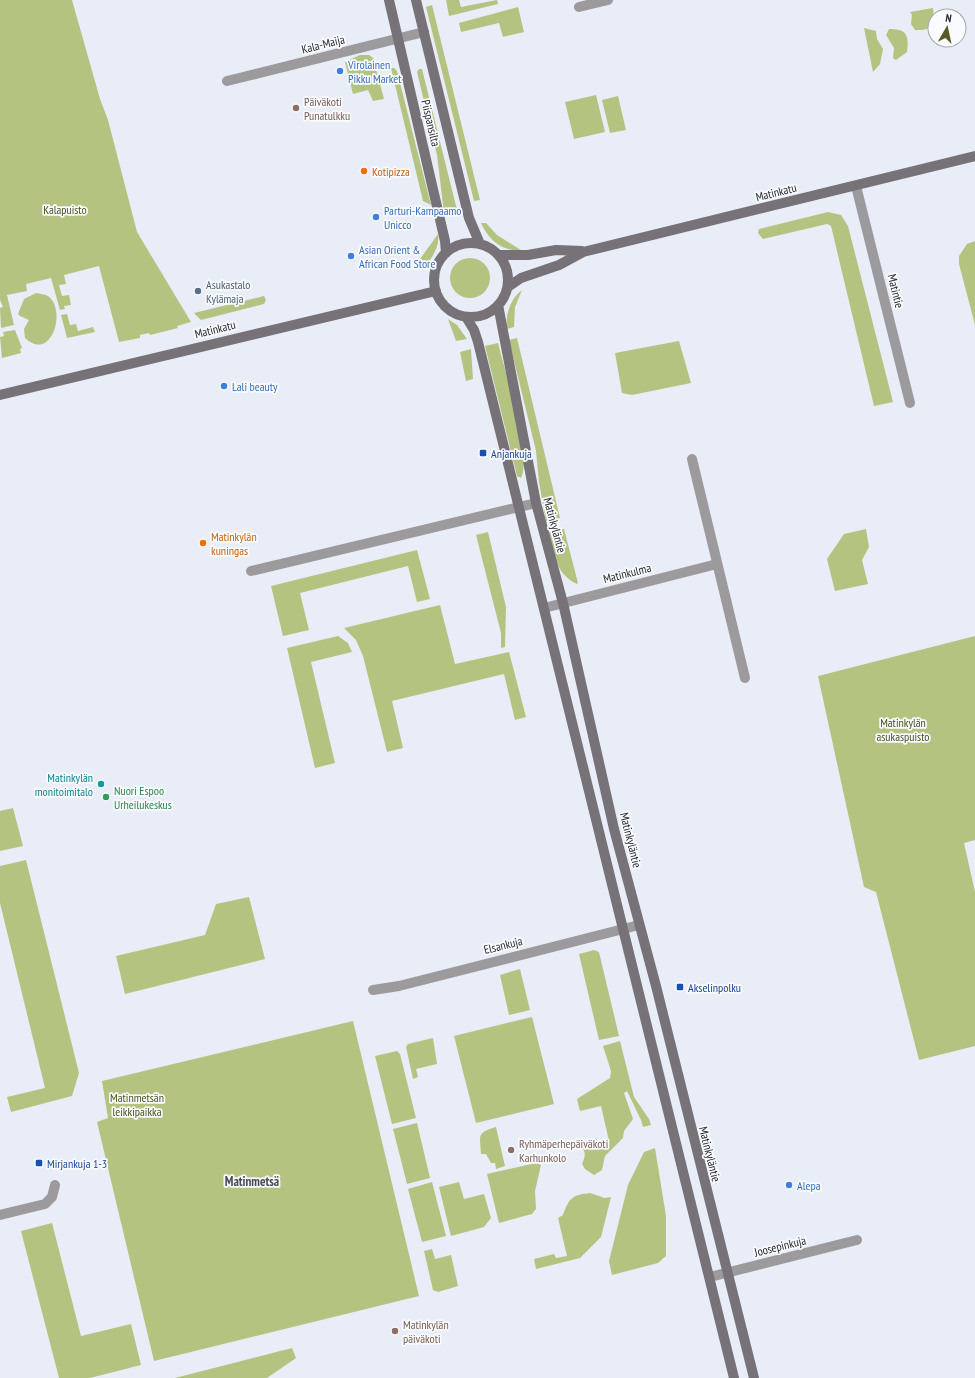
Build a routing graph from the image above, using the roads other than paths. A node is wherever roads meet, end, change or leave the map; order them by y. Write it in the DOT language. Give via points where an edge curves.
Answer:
graph roads {
  1 [pos="389,0"];
  2 [pos="416,0"];
  3 [pos="608,0"];
  4 [pos="579,7"];
  5 [pos="424,32"];
  6 [pos="399,39"];
  7 [pos="227,81"];
  8 [pos="975,156"];
  9 [pos="856,186"];
  10 [pos="480,244"];
  11 [pos="583,252"];
  12 [pos="446,253"];
  13 [pos="499,255"];
  14 [pos="508,287"];
  15 [pos="436,291"];
  16 [pos="498,305"];
  17 [pos="466,317"];
  18 [pos="0,395"];
  19 [pos="910,403"];
  20 [pos="692,459"];
  21 [pos="536,503"];
  22 [pos="518,507"];
  23 [pos="717,564"];
  24 [pos="251,571"];
  25 [pos="563,603"];
  26 [pos="544,608"];
  27 [pos="745,678"];
  28 [pos="639,925"];
  29 [pos="622,929"];
  30 [pos="373,990"];
  31 [pos="55,1185"];
  32 [pos="0,1215"];
  33 [pos="857,1240"];
  34 [pos="727,1273"];
  35 [pos="710,1277"];
  36 [pos="734,1378"];
  37 [pos="754,1378"];
  1 -- 6 [label="main road, Piispansilta"];
  2 -- 5 [label="main road, Piispansilta"];
  3 -- 4 [label="street"];
  5 -- 6 [label="street, Kala-Maija"];
  5 -- 10 [label="main road, Piispansilta" via="469,218"];
  6 -- 7 [label="street, Kala-Maija"];
  6 -- 12 [label="main road, Piispansilta"];
  8 -- 9 [label="main road, Matinkatu"];
  9 -- 11 [label="main road, Matinkatu"];
  9 -- 19 [label="street, Matintie"];
  10 -- 12 [label="main road" via="459,245"];
  10 -- 13 [label="main road"];
  11 -- 13 [label="main road, Matinkatu" via="556,250 528,255"];
  11 -- 14 [label="main road, Matinkatu" via="559,265 521,278"];
  12 -- 15 [label="main road" via="436,270"];
  13 -- 14 [label="main road" via="507,270"];
  14 -- 16 [label="main road"];
  15 -- 17 [label="main road" via="450,310"];
  15 -- 18 [label="main road, Matinkatu"];
  16 -- 17 [label="main road" via="483,315"];
  16 -- 21 [label="main road, Matinkyläntie"];
  17 -- 22 [label="main road" via="478,342"];
  20 -- 23 [label="street"];
  21 -- 22 [label="street"];
  21 -- 25 [label="main road, Matinkyläntie"];
  22 -- 24 [label="street"];
  22 -- 26 [label="main road"];
  23 -- 25 [label="street, Matinkulma"];
  23 -- 27 [label="street"];
  25 -- 26 [label="street, Matinkulma"];
  25 -- 28 [label="main road, Matinkyläntie"];
  26 -- 29 [label="main road"];
  28 -- 29 [label="street, Elsankuja"];
  28 -- 34 [label="main road, Matinkyläntie"];
  29 -- 30 [label="street, Elsankuja" via="399,986"];
  29 -- 35 [label="main road"];
  31 -- 32 [label="street" via="52,1197 45,1204"];
  33 -- 34 [label="street, Joosepinkuja"];
  34 -- 35 [label="street, Joosepinkuja"];
  34 -- 37 [label="main road, Matinkyläntie"];
  35 -- 36 [label="main road"];
}
